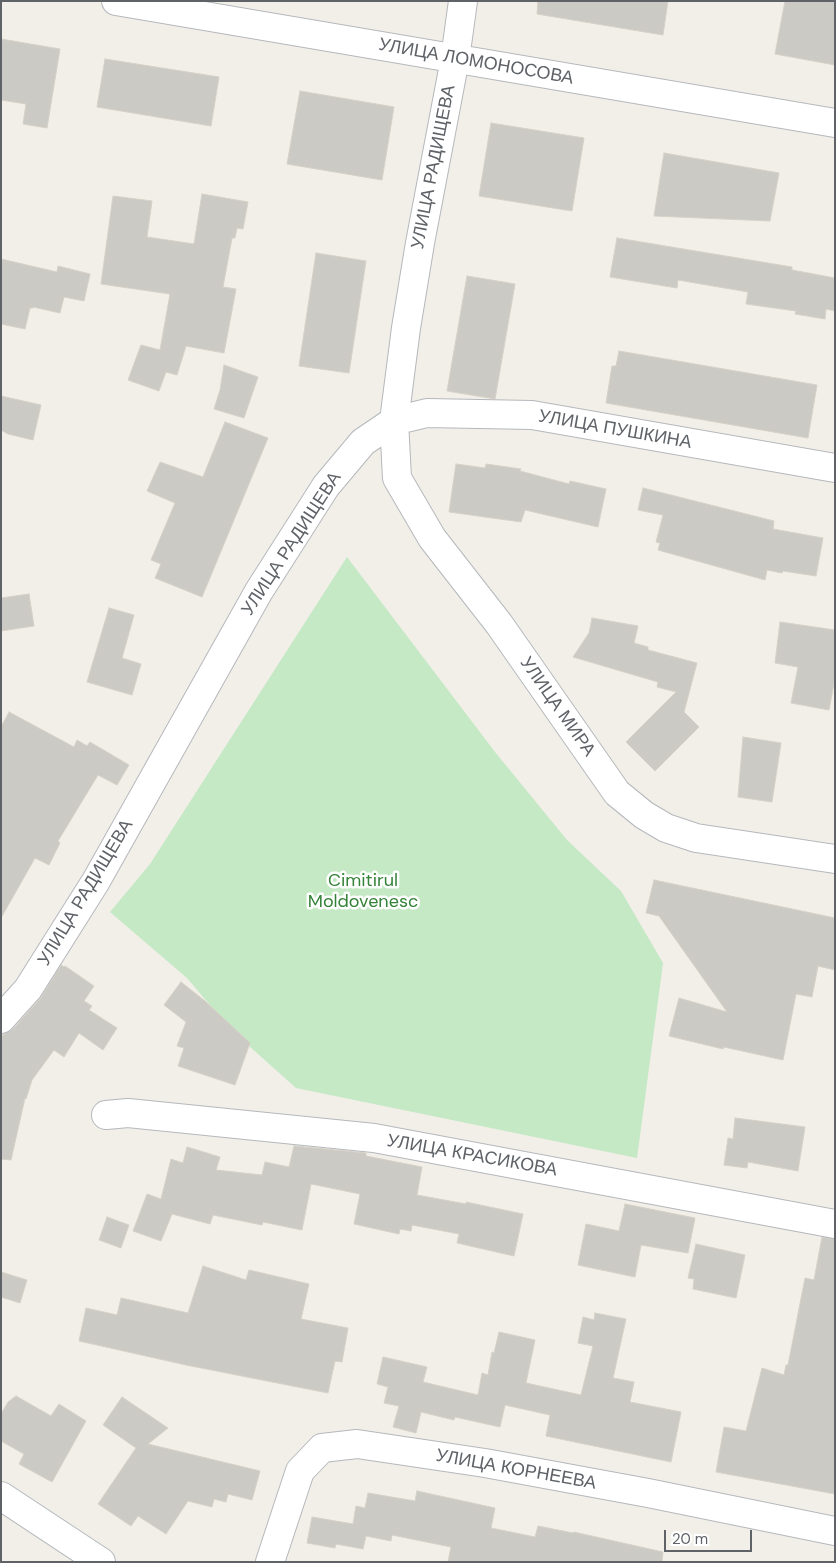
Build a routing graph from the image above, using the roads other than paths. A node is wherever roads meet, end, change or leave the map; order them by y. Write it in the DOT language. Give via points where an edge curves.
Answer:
graph roads {
  1 [pos="116,1"];
  2 [pos="463,1"];
  3 [pos="455,58"];
  4 [pos="835,123"];
  5 [pos="394,421"];
  6 [pos="835,468"];
  7 [pos="835,860"];
  8 [pos="1,1020"];
  9 [pos="106,1115"];
  10 [pos="835,1224"];
  11 [pos="1,1496"];
  12 [pos="835,1531"];
  13 [pos="101,1562"];
  14 [pos="270,1562"];
  1 -- 3 [label="street, УЛИЦА ЛОМОНОСОВА"];
  2 -- 3 [label="street, УЛИЦА РАДИЩЕВА"];
  3 -- 4 [label="street, УЛИЦА ЛОМОНОСОВА"];
  3 -- 5 [label="street, УЛИЦА РАДИЩЕВА" via="420,243"];
  5 -- 6 [label="street, УЛИЦА ПУШКИНА" via="427,413 532,415"];
  5 -- 7 [label="street, УЛИЦА МИРА" via="397,478 432,538 499,624 617,793 666,828 696,838"];
  5 -- 8 [label="street, УЛИЦА РАДИЩЕВА" via="363,442 326,486 259,591 96,881 28,989"];
  9 -- 10 [label="street, УЛИЦА КРАСИКОВА" via="128,1113 374,1138"];
  11 -- 13 [label="street"];
  12 -- 14 [label="street, УЛИЦА КОРНЕЕВА" via="495,1465 357,1444 322,1448 300,1471"];
}
